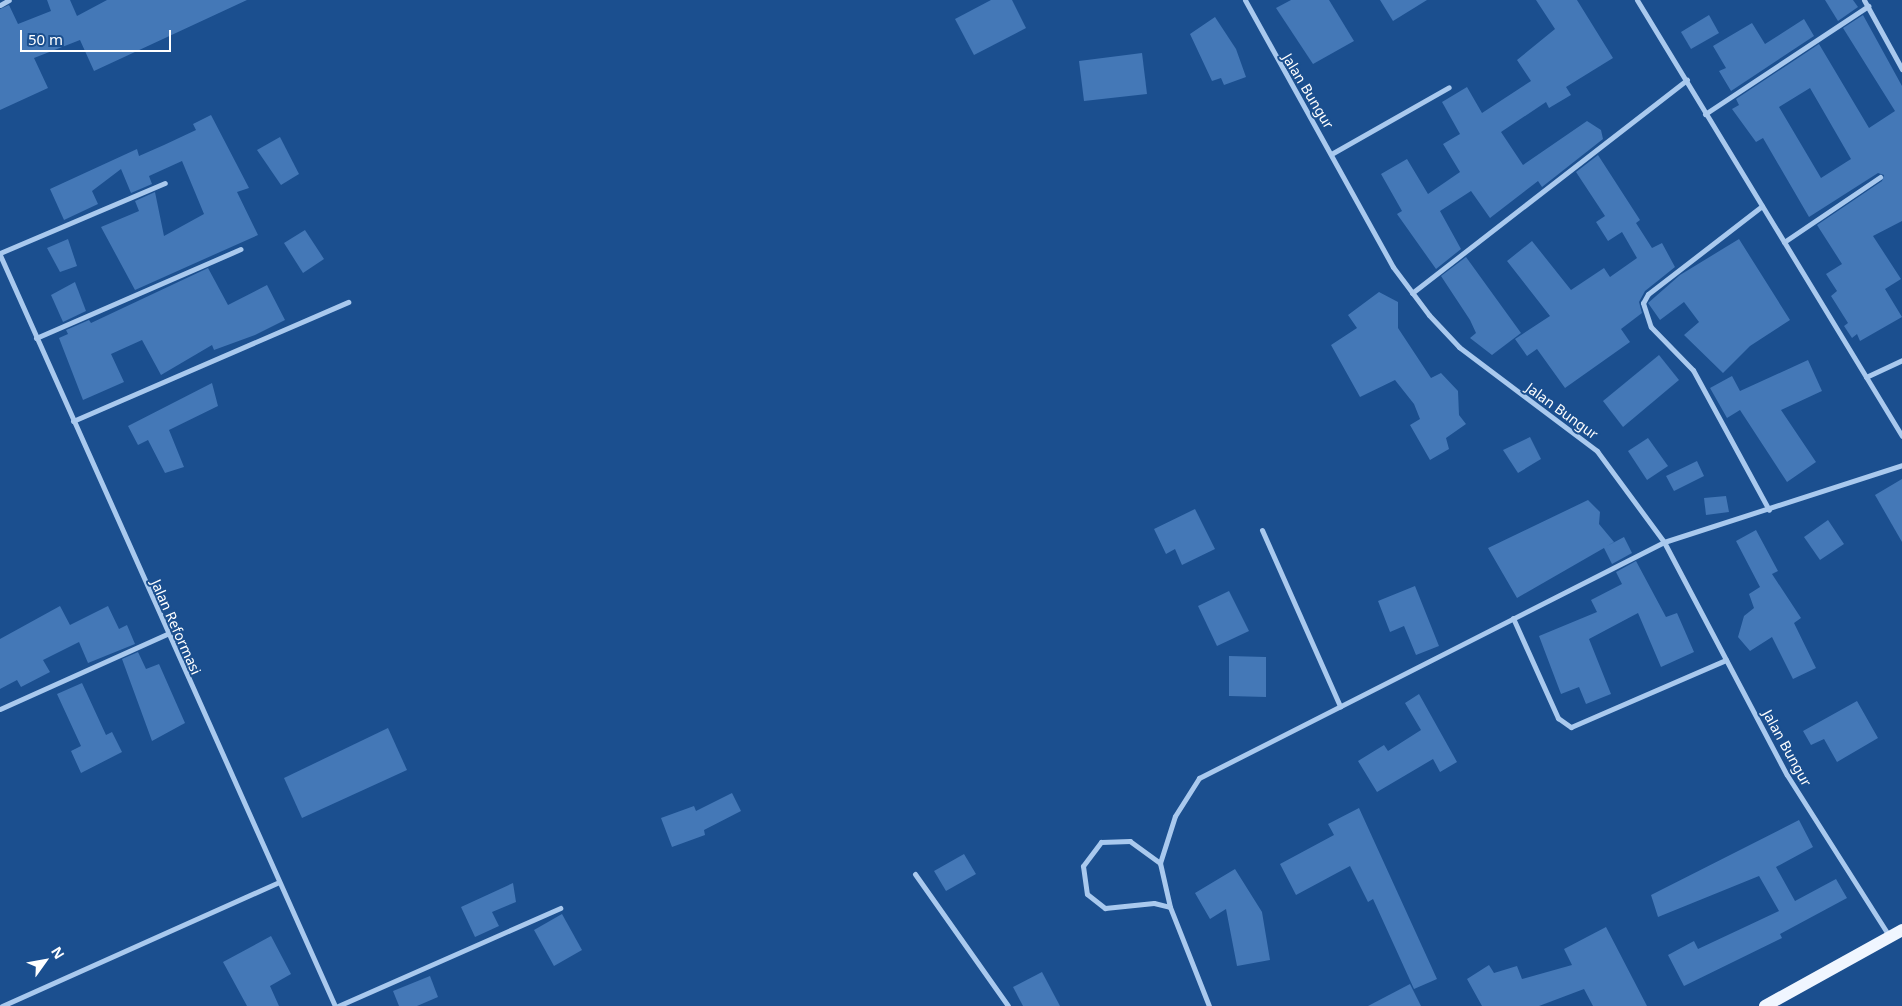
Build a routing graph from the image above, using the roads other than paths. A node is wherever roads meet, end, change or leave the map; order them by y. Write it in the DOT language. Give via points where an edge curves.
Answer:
graph roads {
  1 [pos="10,0"];
  2 [pos="1245,0"];
  3 [pos="1637,0"];
  4 [pos="1864,0"];
  5 [pos="0,4"];
  6 [pos="1868,6"];
  7 [pos="1902,69"];
  8 [pos="1687,80"];
  9 [pos="1450,87"];
  10 [pos="1705,114"];
  11 [pos="1333,153"];
  12 [pos="1880,177"];
  13 [pos="165,183"];
  14 [pos="1762,206"];
  15 [pos="1784,242"];
  16 [pos="241,249"];
  17 [pos="0,254"];
  18 [pos="1412,293"];
  19 [pos="348,302"];
  20 [pos="36,338"];
  21 [pos="1902,360"];
  22 [pos="1866,377"];
  23 [pos="73,421"];
  24 [pos="1902,436"];
  25 [pos="1902,465"];
  26 [pos="1769,510"];
  27 [pos="1262,530"];
  28 [pos="1664,542"];
  29 [pos="1514,618"];
  30 [pos="166,634"];
  31 [pos="1726,660"];
  32 [pos="1340,706"];
  33 [pos="0,709"];
  34 [pos="1160,863"];
  35 [pos="915,874"];
  36 [pos="279,882"];
  37 [pos="1170,907"];
  38 [pos="560,908"];
  39 [pos="1902,930"];
  40 [pos="1890,937"];
  41 [pos="2,1006"];
  42 [pos="337,1006"];
  43 [pos="1008,1006"];
  44 [pos="1209,1006"];
  45 [pos="1765,1006"];
  1 -- 5 [label="street"];
  2 -- 11 [label="street, Jalan Bungur" via="1289,87"];
  3 -- 8 [label="street"];
  4 -- 6 [label="street"];
  6 -- 7 [label="street"];
  6 -- 10 [label="street"];
  8 -- 10 [label="street"];
  8 -- 18 [label="street"];
  9 -- 11 [label="street"];
  10 -- 14 [label="street"];
  11 -- 18 [label="street, Jalan Bungur" via="1393,267"];
  12 -- 15 [label="street"];
  13 -- 17 [label="street"];
  14 -- 15 [label="street"];
  14 -- 26 [label="street" via="1648,294 1643,303 1651,327 1693,370"];
  15 -- 22 [label="street"];
  16 -- 20 [label="street"];
  17 -- 20 [label="street, Jalan Reformasi"];
  18 -- 28 [label="street, Jalan Bungur" via="1459,347 1597,451"];
  19 -- 23 [label="street"];
  20 -- 23 [label="street, Jalan Reformasi"];
  21 -- 22 [label="street"];
  22 -- 24 [label="street"];
  23 -- 30 [label="street, Jalan Reformasi"];
  25 -- 26 [label="street"];
  26 -- 28 [label="street"];
  27 -- 32 [label="street"];
  28 -- 29 [label="street"];
  28 -- 31 [label="street, Jalan Bungur"];
  29 -- 31 [label="street" via="1558,718 1571,727"];
  29 -- 32 [label="street"];
  30 -- 33 [label="street"];
  30 -- 36 [label="street, Jalan Reformasi"];
  31 -- 40 [label="street, Jalan Bungur" via="1787,775"];
  32 -- 34 [label="street" via="1200,778 1175,816"];
  34 -- 37 [label="street"];
  34 -- 37 [label="street" via="1130,841 1101,842 1084,866 1087,894 1105,908 1154,903"];
  35 -- 43 [label="street"];
  36 -- 41 [label="street"];
  36 -- 42 [label="street, Jalan Reformasi"];
  37 -- 44 [label="street"];
  38 -- 42 [label="street"];
  39 -- 40 [label="main road"];
  40 -- 45 [label="main road"];
}
